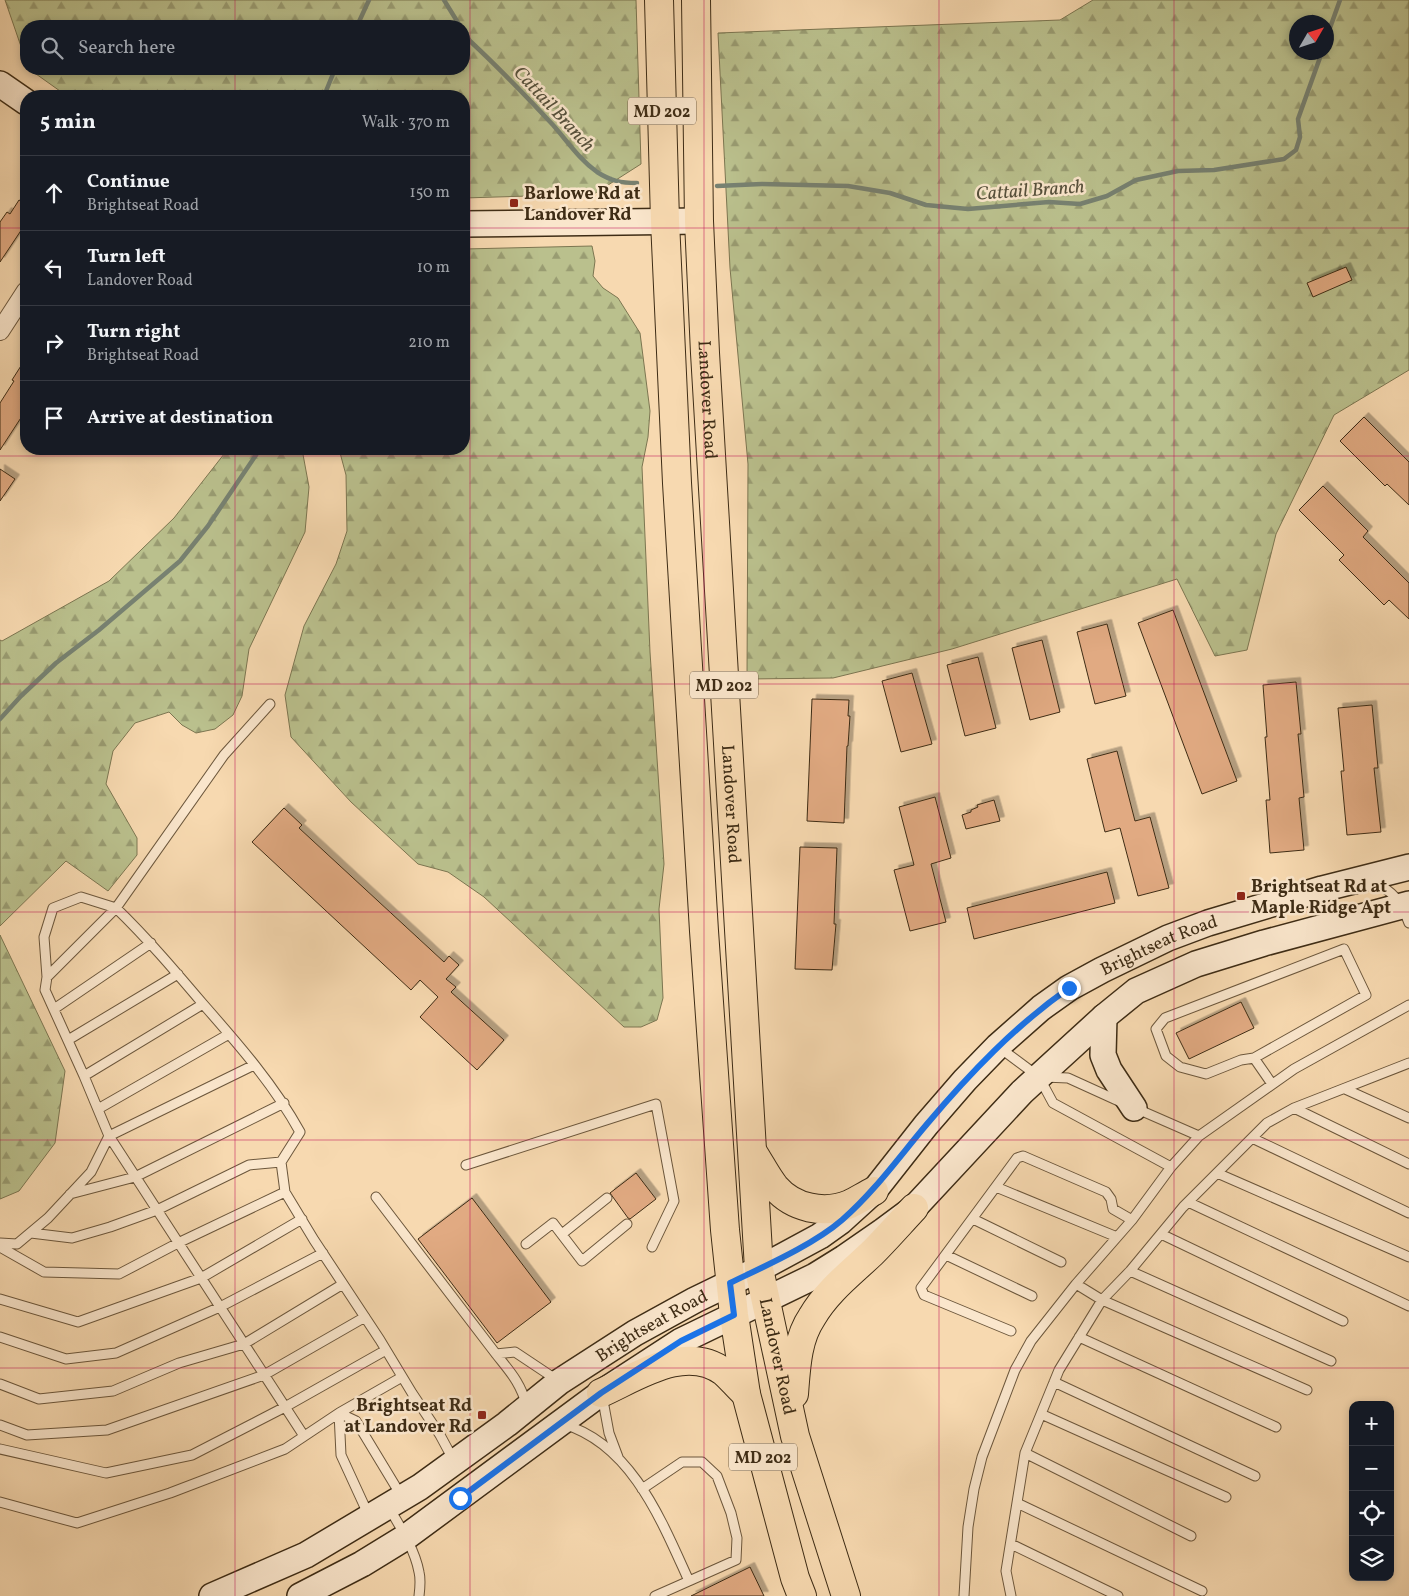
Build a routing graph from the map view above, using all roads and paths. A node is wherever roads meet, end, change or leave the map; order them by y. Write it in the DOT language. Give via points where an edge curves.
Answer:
graph roads {
  1 [pos="660,0"];
  2 [pos="696,0"];
  3 [pos="0,84"];
  4 [pos="20,98"];
  5 [pos="665,221"];
  6 [pos="699,221"];
  7 [pos="470,224"];
  8 [pos="20,300"];
  9 [pos="0,331"];
  10 [pos="270,704"];
  11 [pos="1409,867"];
  12 [pos="1365,878"];
  13 [pos="116,908"];
  14 [pos="1407,911"];
  15 [pos="151,943"];
  16 [pos="178,974"];
  17 [pos="47,977"];
  18 [pos="203,1004"];
  19 [pos="1409,1005"];
  20 [pos="54,1009"];
  21 [pos="1104,1017"];
  22 [pos="229,1034"];
  23 [pos="68,1040"];
  24 [pos="998,1046"];
  25 [pos="1254,1058"];
  26 [pos="1409,1063"];
  27 [pos="254,1065"];
  28 [pos="1398,1068"];
  29 [pos="1409,1073"];
  30 [pos="84,1076"];
  31 [pos="1039,1077"];
  32 [pos="1272,1084"];
  33 [pos="1345,1088"];
  34 [pos="284,1103"];
  35 [pos="98,1108"];
  36 [pos="1134,1108"];
  37 [pos="1294,1108"];
  38 [pos="1409,1118"];
  39 [pos="109,1136"];
  40 [pos="1199,1136"];
  41 [pos="1252,1138"];
  42 [pos="752,1150"];
  43 [pos="281,1162"];
  44 [pos="1409,1164"];
  45 [pos="466,1165"];
  46 [pos="1171,1167"];
  47 [pos="1217,1173"];
  48 [pos="135,1176"];
  49 [pos="996,1187"];
  50 [pos="874,1190"];
  51 [pos="285,1192"];
  52 [pos="70,1194"];
  53 [pos="376,1197"];
  54 [pos="607,1198"];
  55 [pos="1188,1202"];
  56 [pos="914,1208"];
  57 [pos="157,1210"];
  58 [pos="1409,1212"];
  59 [pos="302,1219"];
  60 [pos="973,1219"];
  61 [pos="1132,1220"];
  62 [pos="627,1224"];
  63 [pos="31,1233"];
  64 [pos="562,1234"];
  65 [pos="1161,1234"];
  66 [pos="1117,1237"];
  67 [pos="178,1243"];
  68 [pos="526,1244"];
  69 [pos="0,1245"];
  70 [pos="652,1247"];
  71 [pos="322,1253"];
  72 [pos="946,1255"];
  73 [pos="1409,1257"];
  74 [pos="1061,1262"];
  75 [pos="760,1269"];
  76 [pos="1130,1271"];
  77 [pos="201,1278"];
  78 [pos="730,1283"];
  79 [pos="343,1284"];
  80 [pos="1076,1284"];
  81 [pos="1032,1296"];
  82 [pos="765,1299"];
  83 [pos="0,1300"];
  84 [pos="1102,1300"];
  85 [pos="1409,1306"];
  86 [pos="220,1307"];
  87 [pos="734,1315"];
  88 [pos="365,1317"];
  89 [pos="1343,1321"];
  90 [pos="1011,1331"];
  91 [pos="0,1337"];
  92 [pos="1079,1337"];
  93 [pos="244,1344"];
  94 [pos="386,1350"];
  95 [pos="496,1354"];
  96 [pos="1331,1361"];
  97 [pos="264,1375"];
  98 [pos="402,1377"];
  99 [pos="559,1382"];
  100 [pos="1054,1382"];
  101 [pos="0,1384"];
  102 [pos="1307,1390"];
  103 [pos="601,1393"];
  104 [pos="746,1394"];
  105 [pos="527,1406"];
  106 [pos="285,1407"];
  107 [pos="339,1413"];
  108 [pos="1040,1414"];
  109 [pos="560,1424"];
  110 [pos="0,1425"];
  111 [pos="1276,1427"];
  112 [pos="304,1436"];
  113 [pos="796,1436"];
  114 [pos="0,1449"];
  115 [pos="1025,1453"];
  116 [pos="619,1460"];
  117 [pos="454,1462"];
  118 [pos="1255,1476"];
  119 [pos="642,1488"];
  120 [pos="1226,1497"];
  121 [pos="0,1502"];
  122 [pos="1017,1504"];
  123 [pos="386,1506"];
  124 [pos="1191,1536"];
  125 [pos="406,1538"];
  126 [pos="1011,1544"];
  127 [pos="689,1581"];
  128 [pos="1202,1591"];
  129 [pos="212,1596"];
  130 [pos="300,1596"];
  131 [pos="420,1596"];
  132 [pos="655,1596"];
  133 [pos="802,1596"];
  134 [pos="846,1596"];
  135 [pos="964,1596"];
  136 [pos="1011,1596"];
  137 [pos="1118,1596"];
  1 -- 5 [label="main road, Landover Road / MD 202"];
  2 -- 6 [label="main road, Landover Road / MD 202"];
  3 -- 4 [label="street"];
  5 -- 6 [label="street"];
  5 -- 7 [label="street"];
  5 -- 78 [label="main road, Landover Road / MD 202" via="677,483"];
  6 -- 42 [label="main road, Landover Road / MD 202"];
  8 -- 9 [label="street"];
  10 -- 13 [label="lane" via="224,755"];
  11 -- 12 [label="street, Brightseat Road"];
  12 -- 14 [label="lane" via="1395,896"];
  12 -- 24 [label="street, Brightseat Road" via="1246,911 1168,938 1069,988 1040,1008"];
  13 -- 15 [label="lane"];
  13 -- 17 [label="lane"];
  13 -- 17 [label="lane" via="81,897 53,908 44,937"];
  14 -- 21 [label="street, Brightseat Road" via="1264,943 1196,964 1136,990"];
  15 -- 16 [label="lane"];
  15 -- 20 [label="lane"];
  16 -- 18 [label="lane"];
  16 -- 23 [label="lane"];
  17 -- 20 [label="lane" via="45,990"];
  18 -- 22 [label="lane"];
  18 -- 30 [label="lane"];
  19 -- 32 [label="lane" via="1294,1068"];
  20 -- 23 [label="lane"];
  21 -- 31 [label="street, Brightseat Road"];
  21 -- 36 [label="street" via="1103,1055"];
  22 -- 27 [label="lane"];
  22 -- 35 [label="lane"];
  23 -- 30 [label="lane"];
  24 -- 31 [label="lane"];
  24 -- 50 [label="street, Brightseat Road" via="926,1125"];
  25 -- 25 [label="lane" via="1206,1074 1180,1068 1166,1056 1156,1029 1165,1018 1344,949 1366,996"];
  25 -- 32 [label="lane"];
  26 -- 28 [label="lane"];
  27 -- 34 [label="lane"];
  27 -- 39 [label="lane"];
  28 -- 29 [label="lane"];
  28 -- 33 [label="lane"];
  30 -- 35 [label="lane"];
  31 -- 36 [label="lane" via="1068,1078"];
  31 -- 46 [label="lane" via="1053,1103"];
  31 -- 56 [label="street, Brightseat Road"];
  32 -- 40 [label="lane"];
  33 -- 37 [label="lane"];
  33 -- 38 [label="lane"];
  34 -- 43 [label="lane" via="300,1132"];
  34 -- 48 [label="lane"];
  35 -- 39 [label="lane"];
  36 -- 40 [label="lane"];
  37 -- 41 [label="lane" via="1267,1123"];
  37 -- 44 [label="lane"];
  39 -- 48 [label="lane"];
  39 -- 52 [label="lane" via="91,1172"];
  40 -- 46 [label="lane"];
  41 -- 47 [label="lane"];
  41 -- 58 [label="lane"];
  42 -- 50 [label="main road" via="775,1186 790,1200 812,1208 832,1209"];
  42 -- 75 [label="main road, Landover Road / MD 202"];
  43 -- 51 [label="lane"];
  43 -- 57 [label="lane" via="249,1165"];
  45 -- 70 [label="lane" via="656,1104 674,1202"];
  46 -- 61 [label="lane"];
  47 -- 55 [label="lane"];
  47 -- 73 [label="lane"];
  48 -- 52 [label="lane"];
  48 -- 57 [label="lane"];
  49 -- 60 [label="lane"];
  49 -- 61 [label="lane" via="1017,1158 1023,1156 1106,1192 1113,1209"];
  49 -- 66 [label="lane"];
  50 -- 75 [label="street, Brightseat Road" via="820,1236"];
  51 -- 59 [label="lane"];
  51 -- 67 [label="lane"];
  52 -- 63 [label="lane"];
  53 -- 95 [label="lane"];
  54 -- 64 [label="lane"];
  55 -- 65 [label="lane"];
  55 -- 85 [label="lane"];
  56 -- 82 [label="street, Brightseat Road" via="815,1276"];
  56 -- 113 [label="main road" via="839,1283 811,1317 796,1363"];
  57 -- 63 [label="lane" via="72,1238"];
  57 -- 67 [label="lane"];
  59 -- 71 [label="lane"];
  59 -- 77 [label="lane"];
  60 -- 72 [label="lane"];
  60 -- 74 [label="lane"];
  61 -- 66 [label="lane"];
  62 -- 64 [label="lane" via="582,1260"];
  63 -- 69 [label="lane" via="17,1244"];
  64 -- 68 [label="lane" via="553,1223"];
  65 -- 76 [label="lane"];
  65 -- 89 [label="lane"];
  66 -- 80 [label="lane"];
  67 -- 69 [label="lane" via="119,1274 44,1272"];
  67 -- 77 [label="lane"];
  71 -- 79 [label="lane"];
  71 -- 86 [label="lane"];
  72 -- 81 [label="lane"];
  72 -- 90 [label="lane" via="921,1288 924,1294"];
  75 -- 78 [label="street, Brightseat Road"];
  75 -- 82 [label="main road, Landover Road / MD 202"];
  76 -- 84 [label="lane"];
  76 -- 96 [label="lane"];
  77 -- 83 [label="lane" via="78,1322"];
  77 -- 86 [label="lane"];
  78 -- 87 [label="main road, Landover Road / MD 202"];
  78 -- 99 [label="street, Brightseat Road" via="635,1333"];
  79 -- 88 [label="lane"];
  79 -- 93 [label="lane"];
  80 -- 84 [label="lane"];
  80 -- 135 [label="lane" via="1031,1341 1015,1370 982,1457 968,1527"];
  82 -- 87 [label="street, Brightseat Road"];
  82 -- 113 [label="main road, Landover Road / MD 202"];
  84 -- 92 [label="lane"];
  84 -- 102 [label="lane"];
  86 -- 91 [label="lane" via="116,1353 66,1359"];
  86 -- 93 [label="lane"];
  87 -- 103 [label="street, Brightseat Road" via="681,1341"];
  87 -- 104 [label="main road, Landover Road / MD 202"];
  88 -- 94 [label="lane"];
  88 -- 97 [label="lane"];
  92 -- 100 [label="lane"];
  92 -- 111 [label="lane"];
  93 -- 97 [label="lane"];
  93 -- 101 [label="lane" via="179,1363 113,1391 39,1399"];
  94 -- 98 [label="lane"];
  94 -- 106 [label="lane"];
  95 -- 99 [label="lane" via="515,1352"];
  95 -- 105 [label="lane" via="520,1386"];
  97 -- 106 [label="lane"];
  97 -- 110 [label="lane" via="107,1430 27,1435"];
  98 -- 107 [label="lane"];
  98 -- 117 [label="lane"];
  99 -- 105 [label="street, Brightseat Road"];
  100 -- 108 [label="lane"];
  100 -- 118 [label="lane"];
  103 -- 104 [label="main road" via="666,1364 686,1360 713,1366"];
  103 -- 109 [label="street, Brightseat Road"];
  103 -- 116 [label="lane" via="609,1433"];
  104 -- 133 [label="main road, Landover Road / MD 202"];
  105 -- 117 [label="street, Brightseat Road"];
  106 -- 112 [label="lane"];
  106 -- 114 [label="lane" via="192,1455 106,1473"];
  107 -- 112 [label="lane"];
  107 -- 123 [label="lane" via="356,1421"];
  107 -- 123 [label="lane" via="341,1455"];
  108 -- 115 [label="lane"];
  108 -- 120 [label="lane"];
  109 -- 116 [label="lane" via="577,1428 592,1437"];
  109 -- 125 [label="street, Brightseat Road"];
  112 -- 121 [label="lane" via="285,1449 170,1494 77,1523"];
  113 -- 134 [label="main road, Landover Road / MD 202"];
  115 -- 122 [label="lane"];
  115 -- 124 [label="lane"];
  116 -- 119 [label="lane"];
  117 -- 123 [label="street, Brightseat Road"];
  119 -- 127 [label="lane" via="662,1522"];
  119 -- 127 [label="lane" via="682,1462 702,1462 717,1476 737,1538 736,1560"];
  122 -- 126 [label="lane"];
  122 -- 128 [label="lane"];
  123 -- 125 [label="lane"];
  123 -- 129 [label="street, Brightseat Road" via="306,1554"];
  125 -- 130 [label="street, Brightseat Road"];
  125 -- 131 [label="lane" via="420,1573"];
  126 -- 136 [label="lane" via="1006,1571"];
  126 -- 137 [label="lane"];
  127 -- 132 [label="lane"];
}
